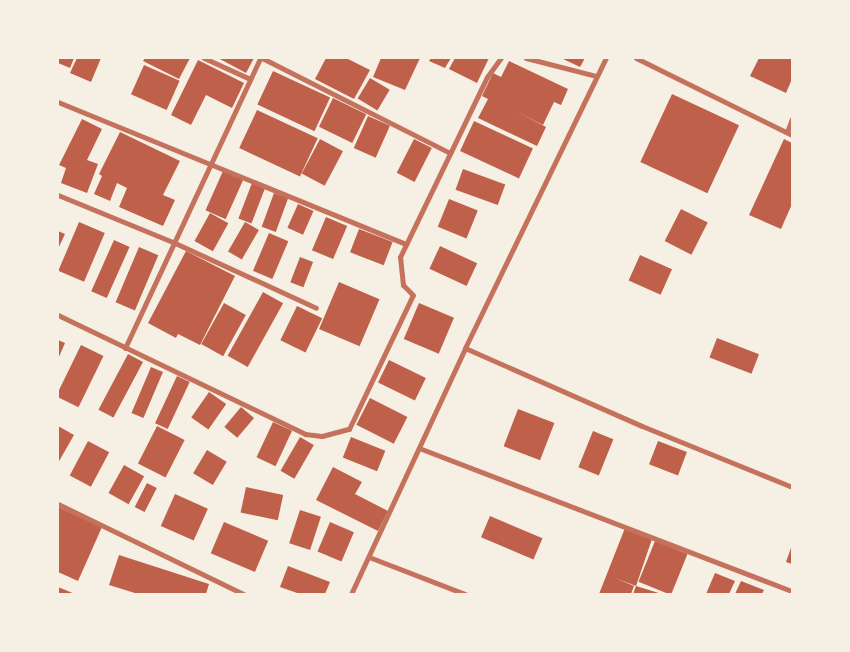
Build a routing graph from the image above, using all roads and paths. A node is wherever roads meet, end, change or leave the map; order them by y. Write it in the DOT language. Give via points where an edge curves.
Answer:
graph roads {
  1 [pos="204,58"];
  2 [pos="261,58"];
  3 [pos="501,58"];
  4 [pos="526,58"];
  5 [pos="606,58"];
  6 [pos="636,58"];
  7 [pos="596,76"];
  8 [pos="250,79"];
  9 [pos="58,102"];
  10 [pos="792,119"];
  11 [pos="790,134"];
  12 [pos="450,153"];
  13 [pos="210,164"];
  14 [pos="58,195"];
  15 [pos="175,243"];
  16 [pos="406,244"];
  17 [pos="316,308"];
  18 [pos="58,315"];
  19 [pos="125,348"];
  20 [pos="464,348"];
  21 [pos="419,448"];
  22 [pos="792,487"];
  23 [pos="58,504"];
  24 [pos="369,557"];
  25 [pos="792,592"];
  26 [pos="243,594"];
  27 [pos="351,594"];
  28 [pos="465,594"];
  1 -- 8 [label="street"];
  2 -- 8 [label="street"];
  2 -- 12 [label="street"];
  3 -- 12 [label="street" via="487,77"];
  4 -- 7 [label="street"];
  5 -- 7 [label="street"];
  6 -- 11 [label="street"];
  7 -- 20 [label="street"];
  8 -- 13 [label="street"];
  9 -- 13 [label="street"];
  10 -- 11 [label="street"];
  12 -- 16 [label="street"];
  13 -- 15 [label="street"];
  13 -- 16 [label="street"];
  14 -- 15 [label="street"];
  15 -- 17 [label="street"];
  15 -- 19 [label="street"];
  16 -- 19 [label="street" via="400,257 402,280 412,297 349,429 336,434 305,434"];
  18 -- 19 [label="street"];
  20 -- 21 [label="street"];
  20 -- 22 [label="street"];
  21 -- 24 [label="street"];
  21 -- 25 [label="street"];
  23 -- 26 [label="street"];
  24 -- 27 [label="street"];
  24 -- 28 [label="street"];
}
